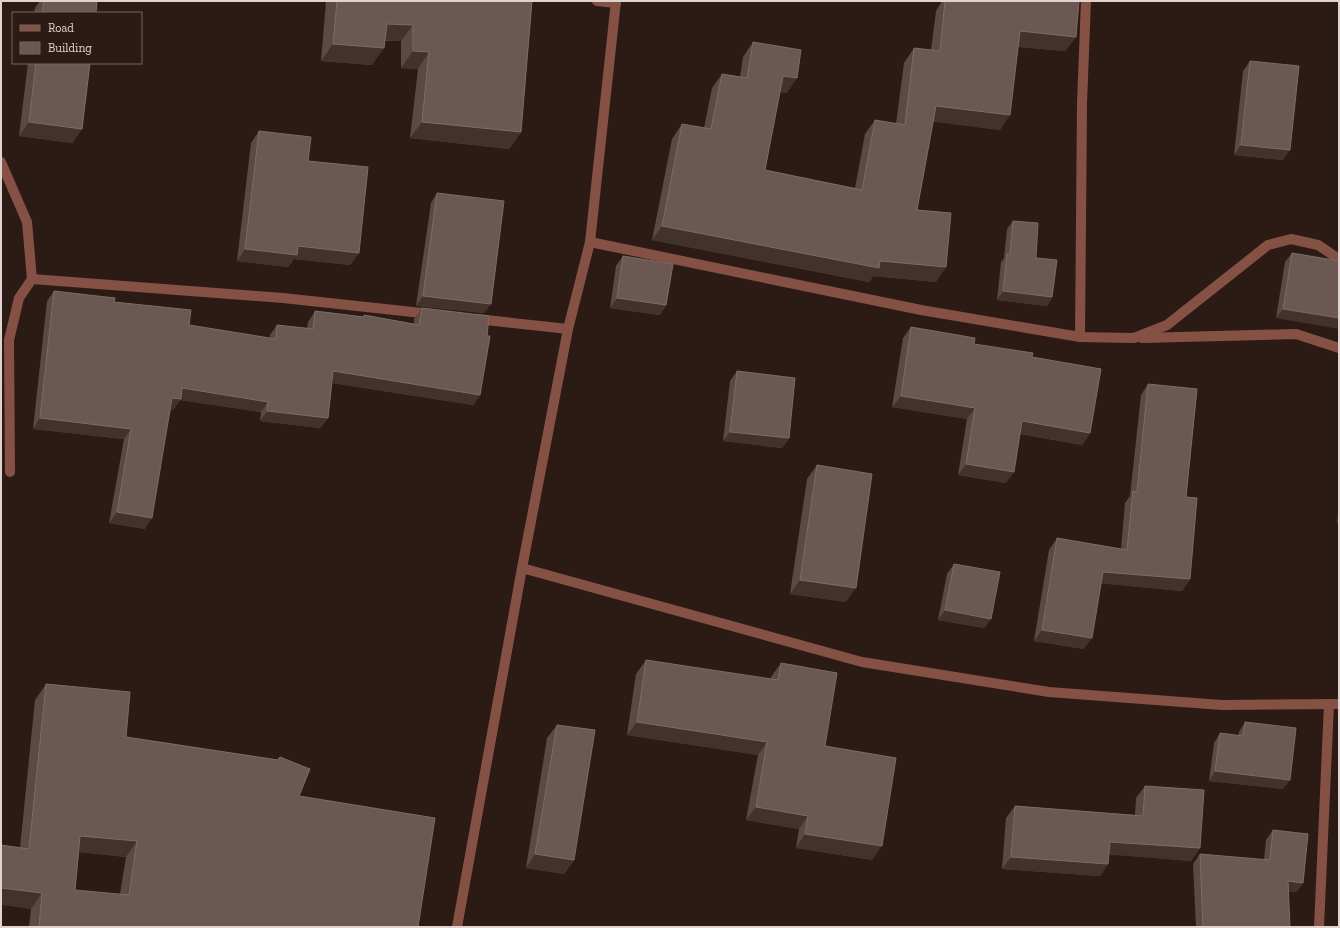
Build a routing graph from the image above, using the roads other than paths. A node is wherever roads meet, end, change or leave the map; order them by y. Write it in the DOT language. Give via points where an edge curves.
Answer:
graph roads {
  1 [pos="597,1"];
  2 [pos="1086,1"];
  3 [pos="616,2"];
  4 [pos="1,162"];
  5 [pos="590,242"];
  6 [pos="1339,259"];
  7 [pos="32,279"];
  8 [pos="442,316"];
  9 [pos="465,318"];
  10 [pos="568,330"];
  11 [pos="1080,337"];
  12 [pos="1134,338"];
  13 [pos="1339,348"];
  14 [pos="10,472"];
  15 [pos="522,568"];
  16 [pos="1334,704"];
  17 [pos="457,927"];
  18 [pos="1319,927"];
  1 -- 3 [label="street"];
  2 -- 11 [label="street" via="1082,103"];
  3 -- 5 [label="street"];
  4 -- 7 [label="street" via="27,222"];
  5 -- 10 [label="street"];
  5 -- 11 [label="street" via="921,310"];
  6 -- 12 [label="street" via="1318,245 1291,239 1268,245 1167,325"];
  7 -- 8 [label="street" via="283,298"];
  7 -- 14 [label="street" via="18,298 9,340"];
  9 -- 10 [label="street"];
  10 -- 15 [label="street"];
  11 -- 12 [label="street"];
  12 -- 13 [label="street" via="1296,334"];
  15 -- 16 [label="street" via="862,662 1049,692 1222,705"];
  15 -- 17 [label="street"];
  16 -- 18 [label="street"];
}
